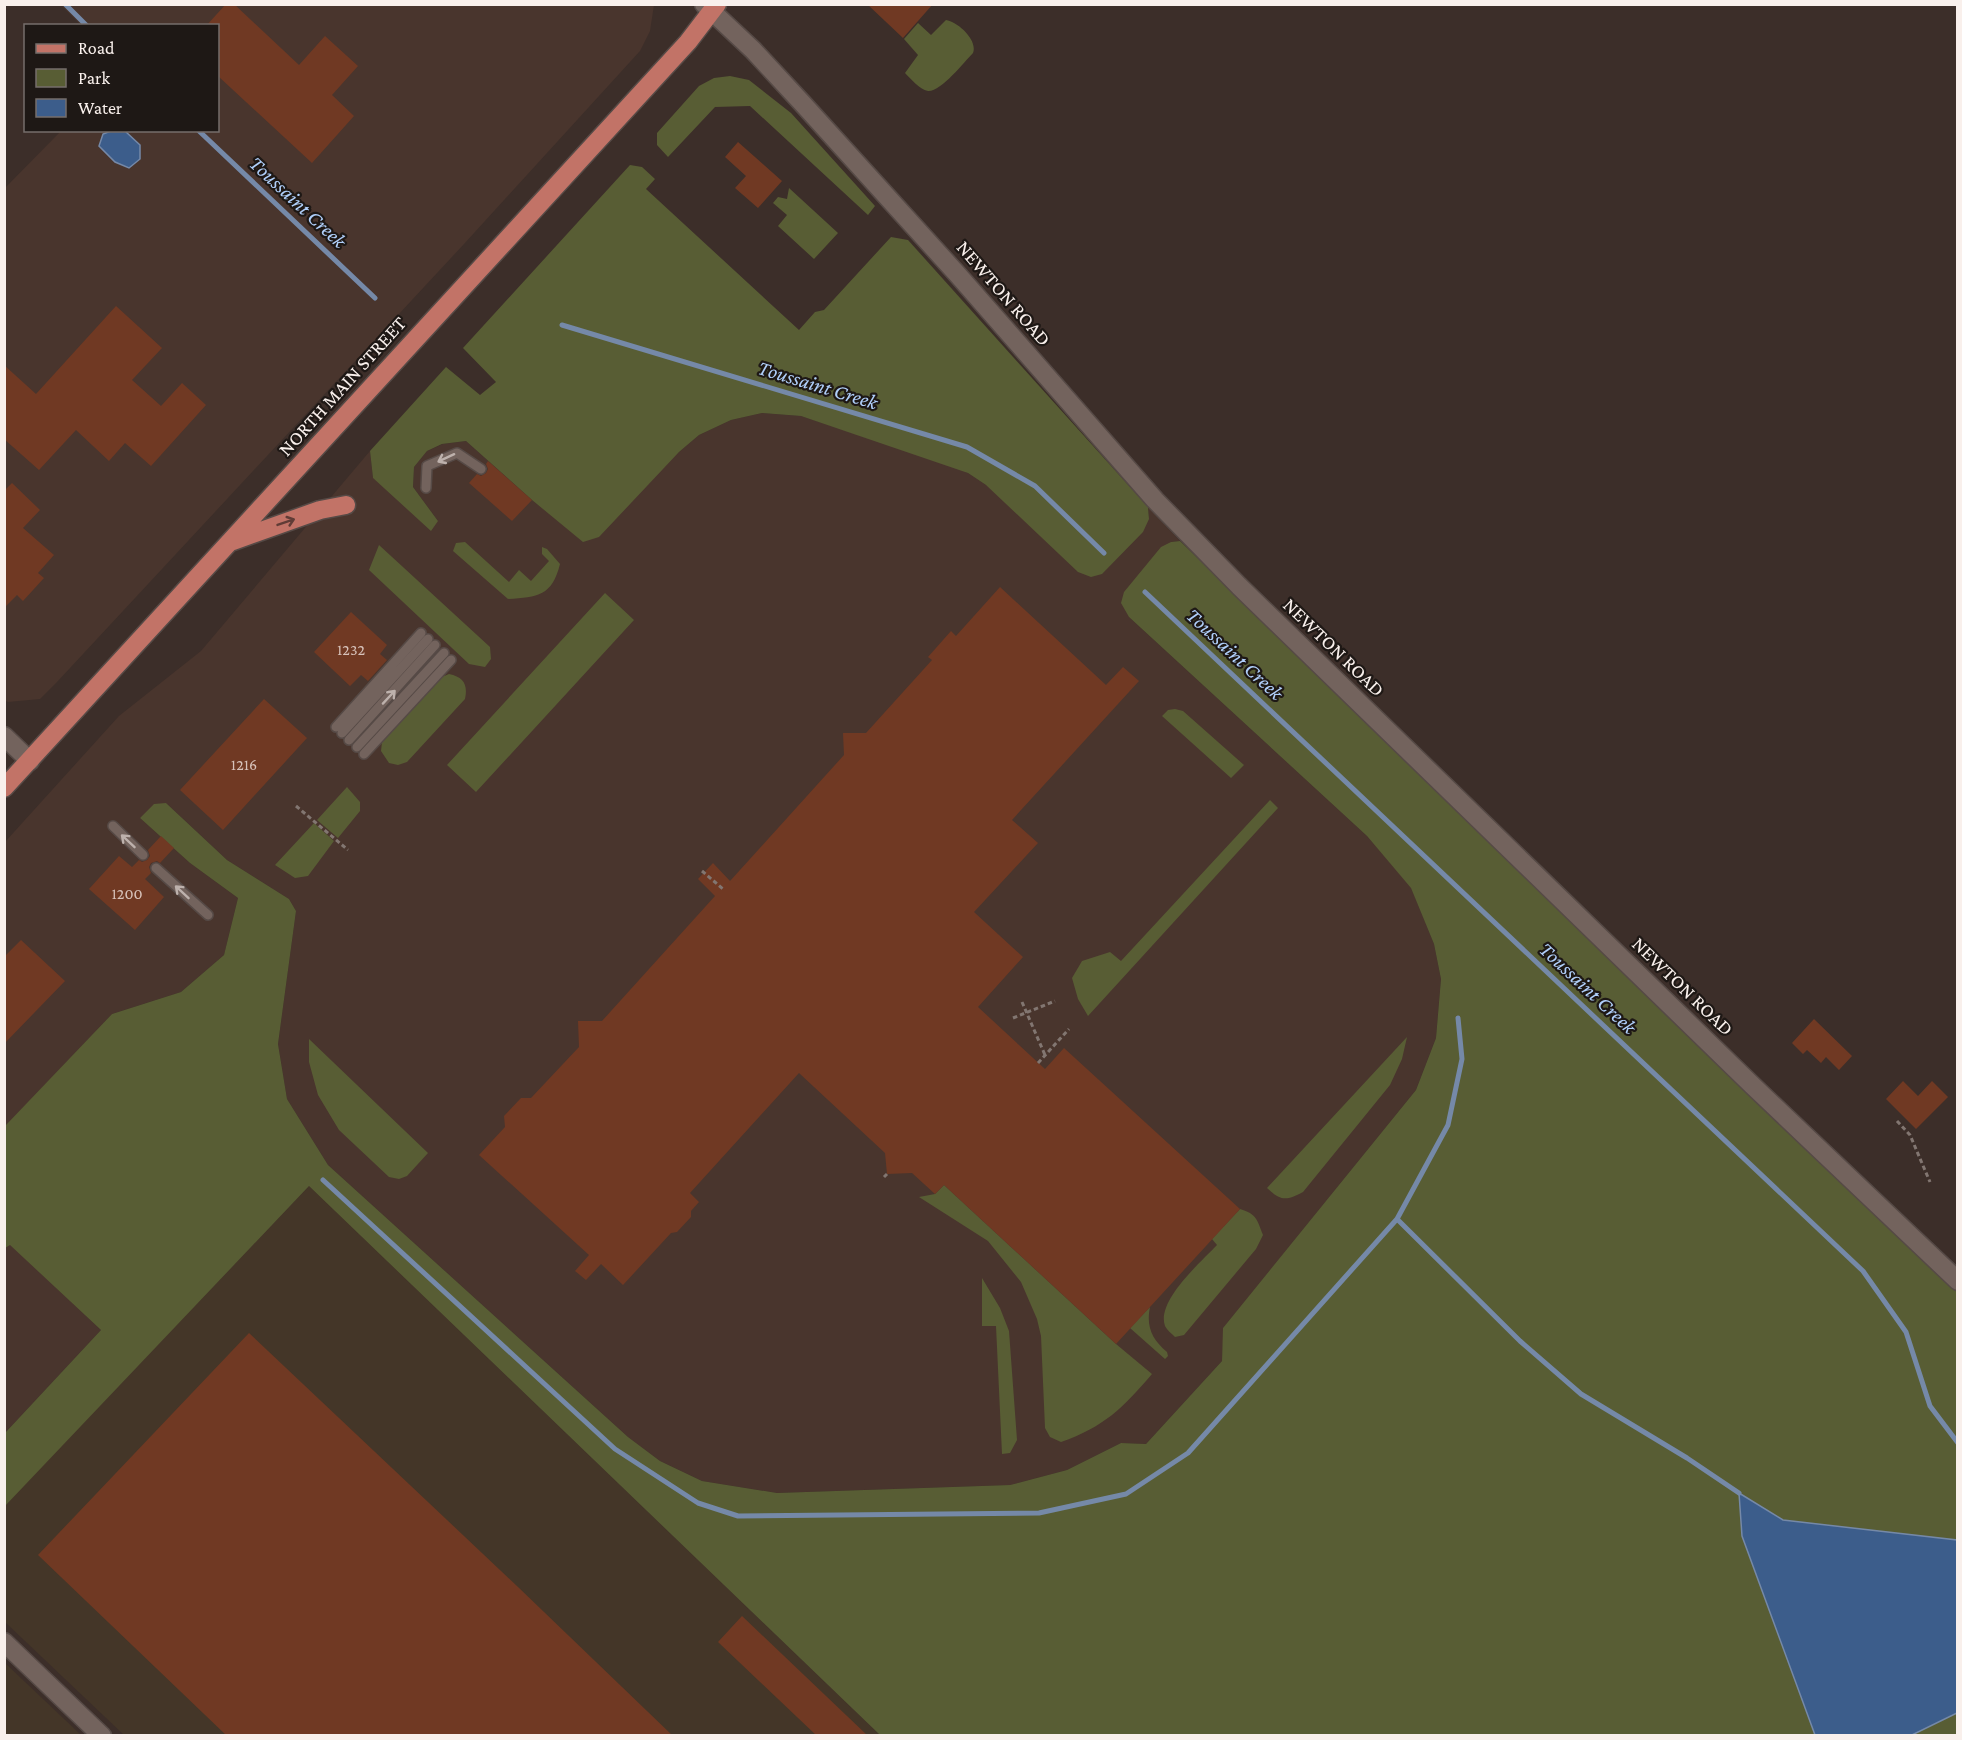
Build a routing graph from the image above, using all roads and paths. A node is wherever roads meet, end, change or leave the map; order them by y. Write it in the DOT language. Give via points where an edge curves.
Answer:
graph roads {
  1 [pos="733,4"];
  2 [pos="711,8"];
  3 [pos="481,469"];
  4 [pos="426,488"];
  5 [pos="346,506"];
  6 [pos="231,541"];
  7 [pos="428,639"];
  8 [pos="444,653"];
  9 [pos="451,660"];
  10 [pos="4,736"];
  11 [pos="30,760"];
  12 [pos="4,788"];
  13 [pos="296,806"];
  14 [pos="113,826"];
  15 [pos="348,850"];
  16 [pos="143,855"];
  17 [pos="156,868"];
  18 [pos="702,871"];
  19 [pos="723,889"];
  20 [pos="208,915"];
  21 [pos="1055,1000"];
  22 [pos="1022,1002"];
  23 [pos="1026,1012"];
  24 [pos="1013,1018"];
  25 [pos="1069,1029"];
  26 [pos="1045,1055"];
  27 [pos="1038,1063"];
  28 [pos="1897,1121"];
  29 [pos="1930,1182"];
  30 [pos="1958,1281"];
  31 [pos="4,1642"];
  32 [pos="102,1736"];
  1 -- 2 [label="main road"];
  2 -- 6 [label="main road, NORTH MAIN STREET" via="674,58"];
  2 -- 30 [label="street, NEWTON ROAD" via="958,275 1160,506"];
  3 -- 4 [label="lane, one-way" via="457,453 427,466"];
  6 -- 5 [label="main road, one-way" via="320,510"];
  6 -- 11 [label="main road, NORTH MAIN STREET"];
  7 -- 7 [label="lane, one-way" via="342,733"];
  8 -- 9 [label="lane" via="361,751"];
  10 -- 11 [label="street"];
  11 -- 12 [label="main road, NORTH MAIN STREET"];
  13 -- 15 [label="path"];
  16 -- 14 [label="lane, one-way"];
  20 -- 17 [label="lane, one-way"];
  18 -- 19 [label="path"];
  21 -- 23 [label="path"];
  22 -- 23 [label="path"];
  23 -- 24 [label="path"];
  23 -- 26 [label="path"];
  25 -- 26 [label="path"];
  26 -- 27 [label="path"];
  28 -- 29 [label="path" via="1910,1135"];
  31 -- 32 [label="street"];
}
